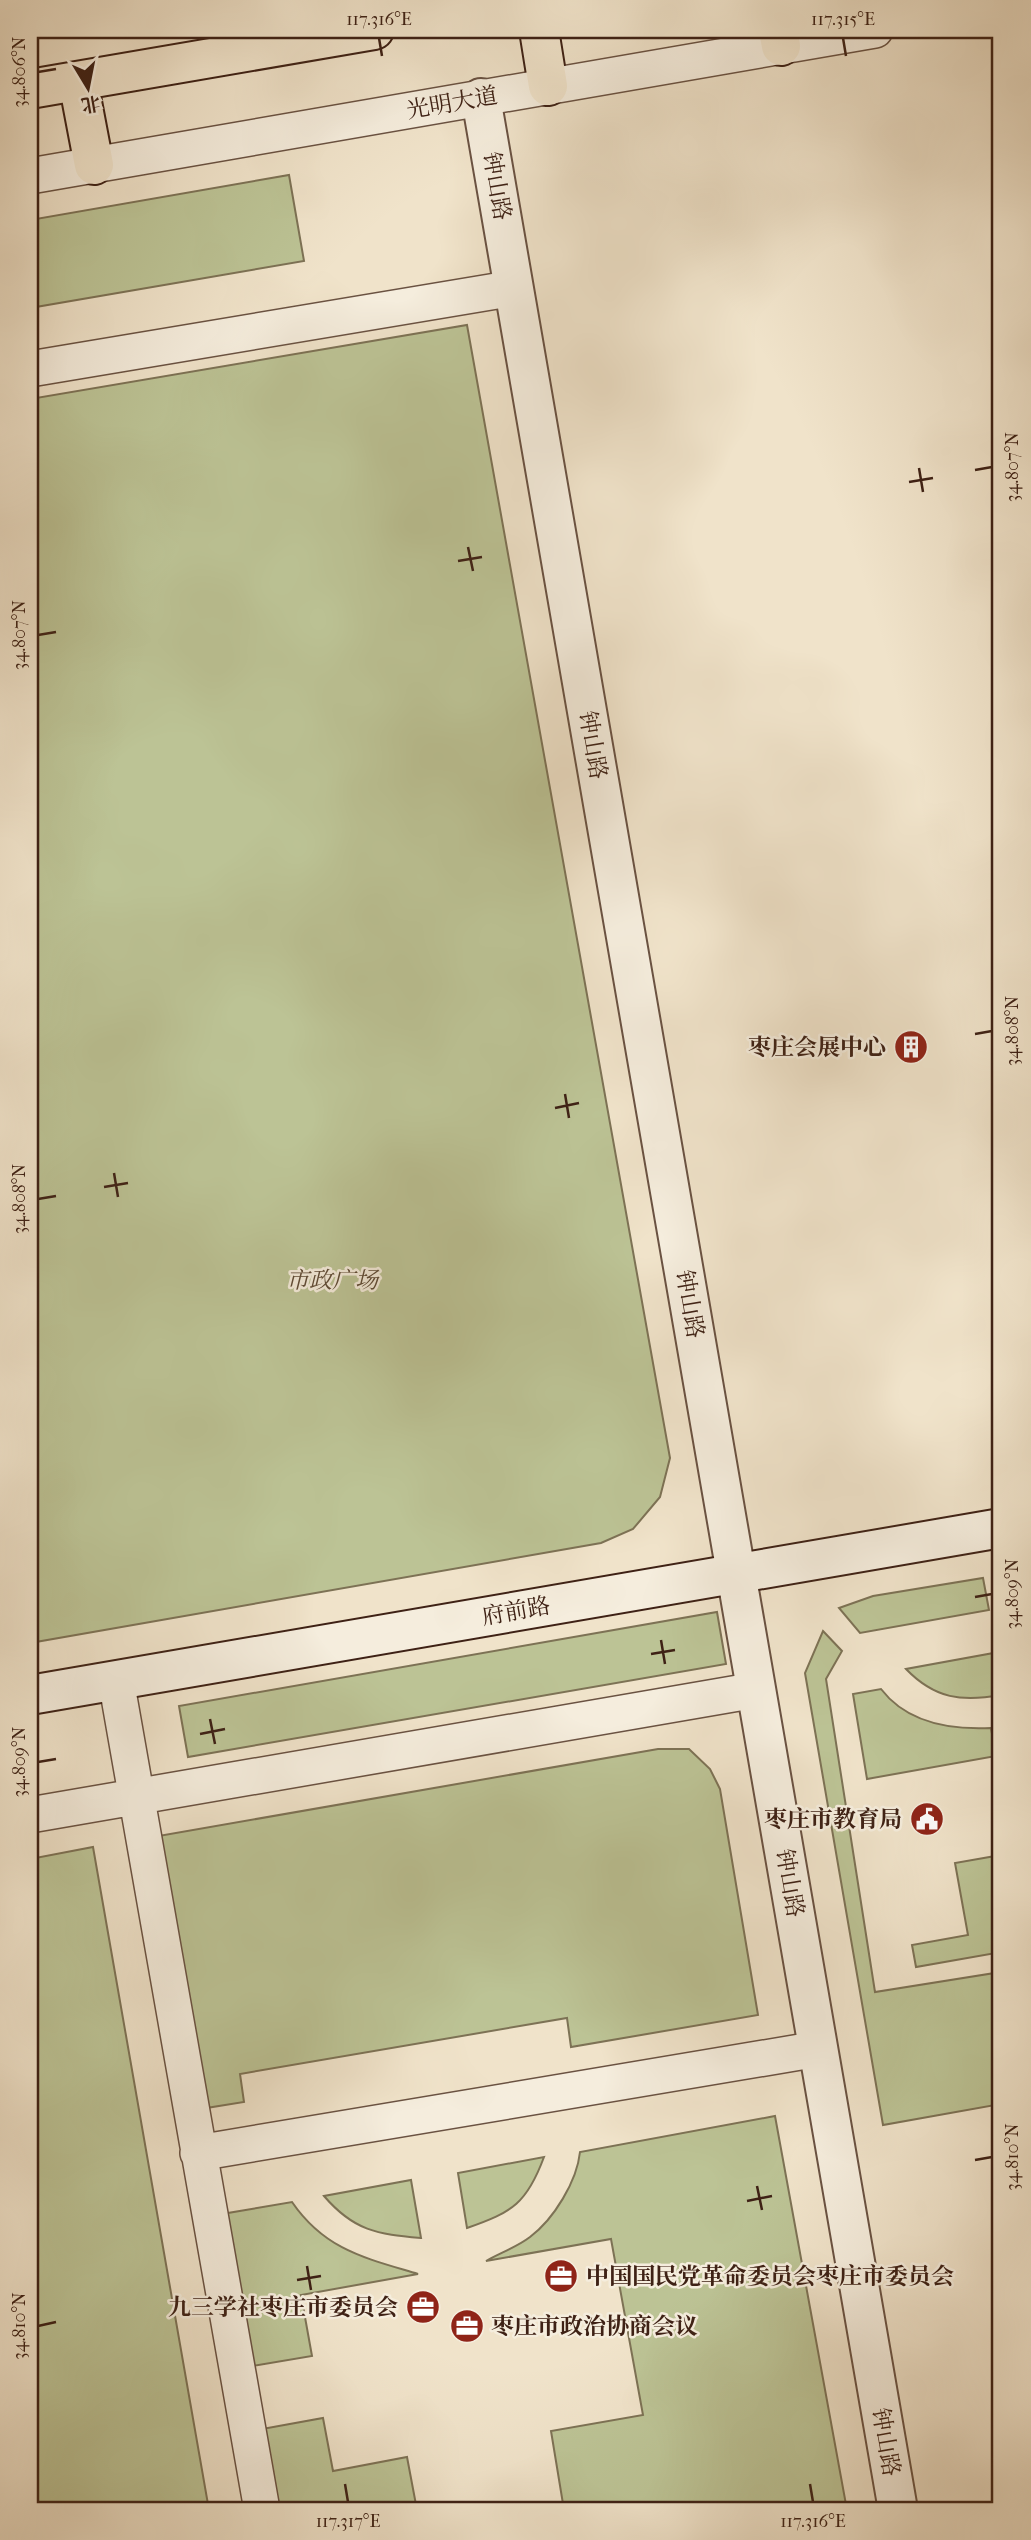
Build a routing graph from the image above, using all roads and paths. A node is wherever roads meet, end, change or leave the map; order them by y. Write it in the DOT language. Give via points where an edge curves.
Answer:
graph roads {
  1 [pos="374,30"];
  2 [pos="539,30"];
  3 [pos="875,30"];
  4 [pos="780,38"];
  5 [pos="78,81"];
  6 [pos="548,86"];
  7 [pos="30,89"];
  8 [pos="481,98"];
  9 [pos="94,165"];
  10 [pos="30,176"];
  11 [pos="514,288"];
  12 [pos="30,369"];
  13 [pos="1001,1528"];
  14 [pos="736,1574"];
  15 [pos="116,1680"];
  16 [pos="756,1690"];
  17 [pos="30,1695"];
  18 [pos="136,1796"];
  19 [pos="30,1815"];
  20 [pos="818,2049"];
  21 [pos="198,2153"];
  22 [pos="262,2510"];
  23 [pos="898,2510"];
  1 -- 5 [label="main road"];
  2 -- 6 [label="main road"];
  3 -- 4 [label="street, 光明大道"];
  4 -- 6 [label="street, 光明大道"];
  5 -- 7 [label="main road"];
  5 -- 9 [label="main road"];
  6 -- 8 [label="street, 光明大道"];
  8 -- 9 [label="street, 光明大道"];
  8 -- 11 [label="street, 钟山路"];
  9 -- 10 [label="street, 光明大道"];
  11 -- 12 [label="street"];
  11 -- 14 [label="street, 钟山路"];
  13 -- 14 [label="street, 府前路"];
  14 -- 15 [label="street, 府前路"];
  14 -- 16 [label="street, 钟山路"];
  15 -- 17 [label="street, 府前路"];
  15 -- 18 [label="street"];
  16 -- 18 [label="street"];
  16 -- 20 [label="street, 钟山路"];
  18 -- 19 [label="street"];
  18 -- 21 [label="street"];
  20 -- 21 [label="street"];
  20 -- 23 [label="street, 钟山路"];
  21 -- 22 [label="street"];
}
